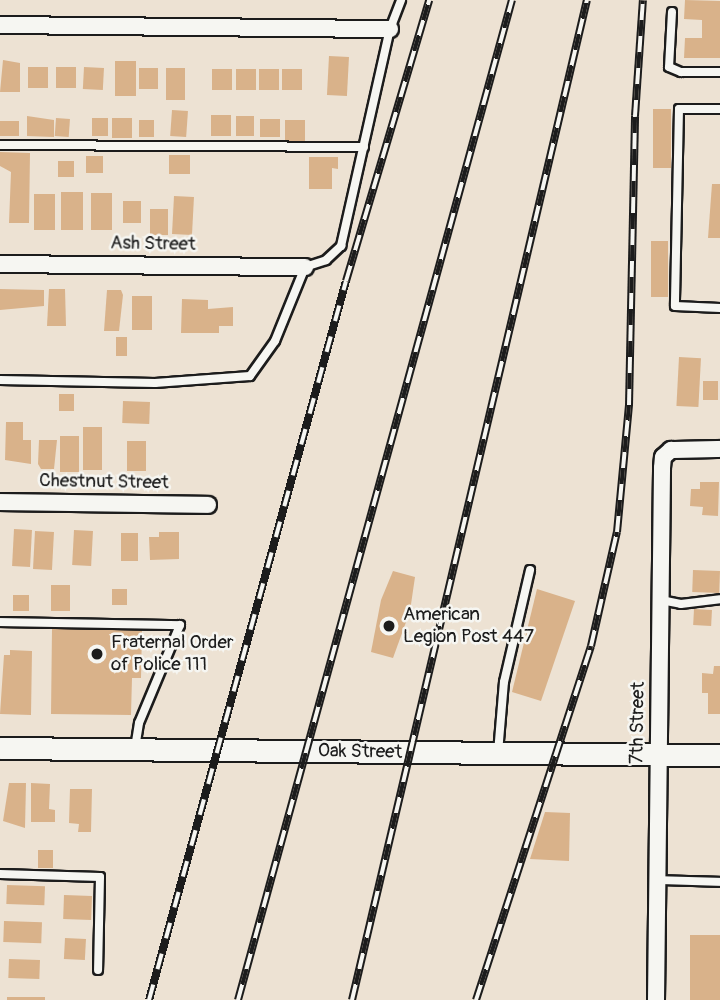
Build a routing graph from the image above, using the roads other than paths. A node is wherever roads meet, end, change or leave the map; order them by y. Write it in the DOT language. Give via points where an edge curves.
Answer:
graph roads {
  1 [pos="401,0"];
  2 [pos="672,12"];
  3 [pos="0,25"];
  4 [pos="390,29"];
  5 [pos="720,72"];
  6 [pos="720,109"];
  7 [pos="0,145"];
  8 [pos="363,147"];
  9 [pos="0,264"];
  10 [pos="305,267"];
  11 [pos="720,308"];
  12 [pos="0,380"];
  13 [pos="720,449"];
  14 [pos="0,502"];
  15 [pos="208,505"];
  16 [pos="530,570"];
  17 [pos="720,599"];
  18 [pos="660,600"];
  19 [pos="0,622"];
  20 [pos="0,748"];
  21 [pos="134,750"];
  22 [pos="498,753"];
  23 [pos="658,754"];
  24 [pos="720,755"];
  25 [pos="0,874"];
  26 [pos="657,880"];
  27 [pos="720,882"];
  28 [pos="98,970"];
  29 [pos="656,1000"];
  1 -- 4 [label="lane"];
  2 -- 5 [label="lane" via="669,67 681,72"];
  3 -- 4 [label="street"];
  4 -- 8 [label="lane"];
  6 -- 11 [label="lane" via="679,109 675,306"];
  7 -- 8 [label="lane"];
  8 -- 10 [label="lane" via="341,246 326,260"];
  9 -- 10 [label="street, Ash Street"];
  10 -- 12 [label="lane" via="275,341 250,376 155,383"];
  13 -- 18 [label="street, 7th Street" via="671,450 663,457"];
  14 -- 15 [label="street, Chestnut Street"];
  16 -- 22 [label="lane" via="504,682"];
  17 -- 18 [label="lane" via="681,604"];
  18 -- 23 [label="street, 7th Street"];
  19 -- 21 [label="lane" via="180,625 139,723"];
  20 -- 21 [label="street, Oak Street"];
  21 -- 22 [label="street, Oak Street"];
  22 -- 23 [label="street, Oak Street"];
  23 -- 24 [label="street, Oak Street"];
  23 -- 26 [label="street, 7th Street"];
  25 -- 28 [label="lane" via="100,877"];
  26 -- 27 [label="lane"];
  26 -- 29 [label="street, 7th Street"];
}
